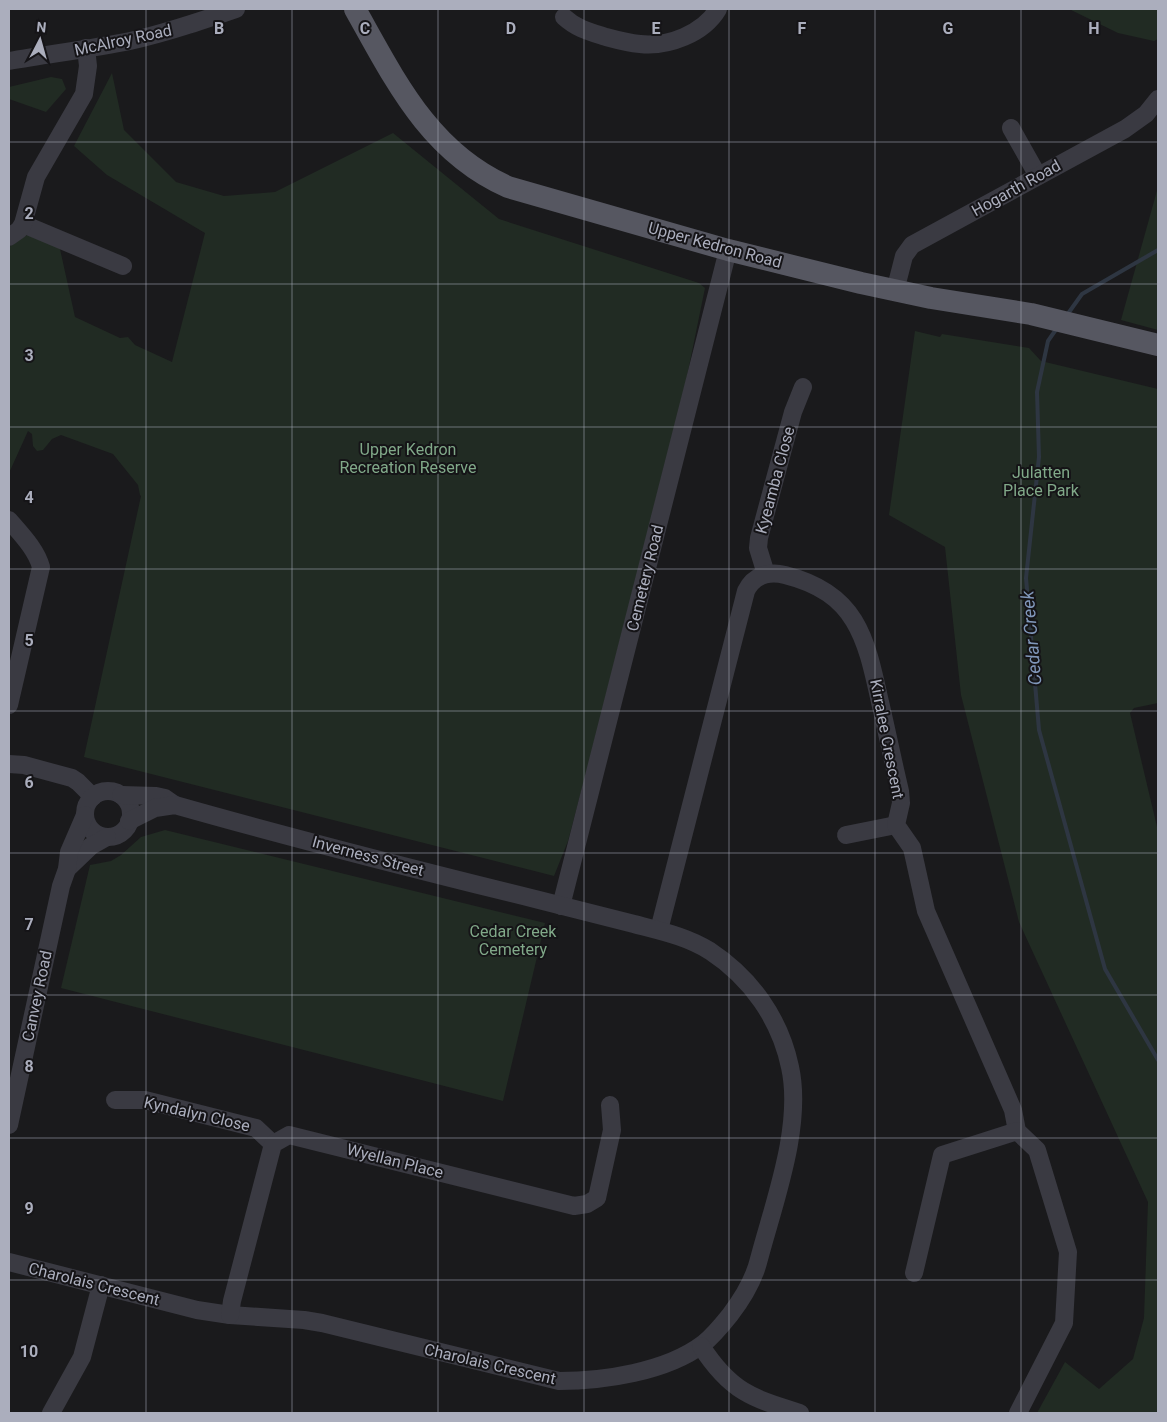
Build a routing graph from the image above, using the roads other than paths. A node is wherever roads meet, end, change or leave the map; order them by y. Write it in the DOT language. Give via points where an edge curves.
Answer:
graph roads {
  1 [pos="236,9"];
  2 [pos="355,9"];
  3 [pos="718,9"];
  4 [pos="564,17"];
  5 [pos="86,48"];
  6 [pos="9,61"];
  7 [pos="1158,99"];
  8 [pos="1011,128"];
  9 [pos="1038,176"];
  10 [pos="23,224"];
  11 [pos="9,238"];
  12 [pos="728,250"];
  13 [pos="123,266"];
  14 [pos="895,291"];
  15 [pos="1158,345"];
  16 [pos="803,387"];
  17 [pos="9,520"];
  18 [pos="766,574"];
  19 [pos="9,705"];
  20 [pos="9,764"];
  21 [pos="121,795"];
  22 [pos="93,797"];
  23 [pos="175,805"];
  24 [pos="85,815"];
  25 [pos="130,821"];
  26 [pos="896,825"];
  27 [pos="846,835"];
  28 [pos="107,836"];
  29 [pos="67,869"];
  30 [pos="561,906"];
  31 [pos="659,930"];
  32 [pos="115,1100"];
  33 [pos="610,1105"];
  34 [pos="9,1125"];
  35 [pos="1017,1131"];
  36 [pos="273,1144"];
  37 [pos="9,1262"];
  38 [pos="914,1273"];
  39 [pos="101,1285"];
  40 [pos="230,1315"];
  41 [pos="701,1346"];
  42 [pos="51,1413"];
  43 [pos="800,1413"];
  44 [pos="1018,1413"];
  1 -- 5 [label="street, McAlroy Road" via="153,36"];
  2 -- 12 [label="main road, Upper Kedron Road" via="418,115 447,147 491,180"];
  3 -- 4 [label="street" via="694,32 676,40 653,44 630,43 585,31"];
  5 -- 6 [label="street, McAlroy Road"];
  5 -- 10 [label="street" via="88,66 84,94 36,177"];
  7 -- 9 [label="street, Hogarth Road" via="1133,125"];
  8 -- 9 [label="street"];
  9 -- 14 [label="street, Hogarth Road" via="912,245 904,256"];
  10 -- 11 [label="street"];
  10 -- 13 [label="street"];
  12 -- 14 [label="main road, Upper Kedron Road"];
  12 -- 30 [label="street, Cemetery Road"];
  14 -- 15 [label="main road, Upper Kedron Road" via="1031,314"];
  16 -- 18 [label="street, Kyeamba Close" via="793,412 758,541"];
  17 -- 19 [label="street" via="34,551 41,567"];
  18 -- 26 [label="street, Kirralee Crescent" via="783,574 821,589 841,604 860,628 873,668 900,792"];
  18 -- 31 [label="street" via="753,581 745,594"];
  20 -- 22 [label="street" via="72,778"];
  21 -- 22 [label="street" via="106,791"];
  21 -- 23 [label="street, Inverness Street" via="156,796"];
  21 -- 25 [label="street" via="130,809"];
  22 -- 24 [label="street"];
  23 -- 25 [label="street, Inverness Street" via="155,808"];
  23 -- 30 [label="street, Inverness Street"];
  24 -- 28 [label="street" via="91,830"];
  24 -- 29 [label="street, Canvey Road" via="69,852"];
  25 -- 28 [label="street" via="120,834"];
  26 -- 27 [label="street"];
  26 -- 35 [label="street" via="912,848 926,911 1013,1110"];
  28 -- 29 [label="street" via="90,846"];
  29 -- 34 [label="street, Canvey Road"];
  30 -- 31 [label="street, Charolais Crescent"];
  31 -- 41 [label="street, Charolais Crescent" via="680,936 710,952 750,987 768,1010 781,1037 793,1084 792,1131 756,1272 738,1305"];
  32 -- 36 [label="street, Kyndalyn Close" via="145,1100 256,1128"];
  33 -- 36 [label="street, Wyellan Place" via="612,1130 597,1198 574,1206 289,1135"];
  35 -- 38 [label="street" via="942,1155"];
  35 -- 44 [label="street" via="1037,1150 1068,1252 1064,1323"];
  36 -- 40 [label="street"];
  37 -- 39 [label="street, Charolais Crescent"];
  39 -- 40 [label="street, Charolais Crescent" via="197,1310"];
  39 -- 42 [label="street" via="82,1357"];
  40 -- 41 [label="street, Charolais Crescent" via="322,1323 559,1381 595,1379 645,1370"];
  41 -- 43 [label="street" via="721,1373 744,1391 757,1399"];
}
